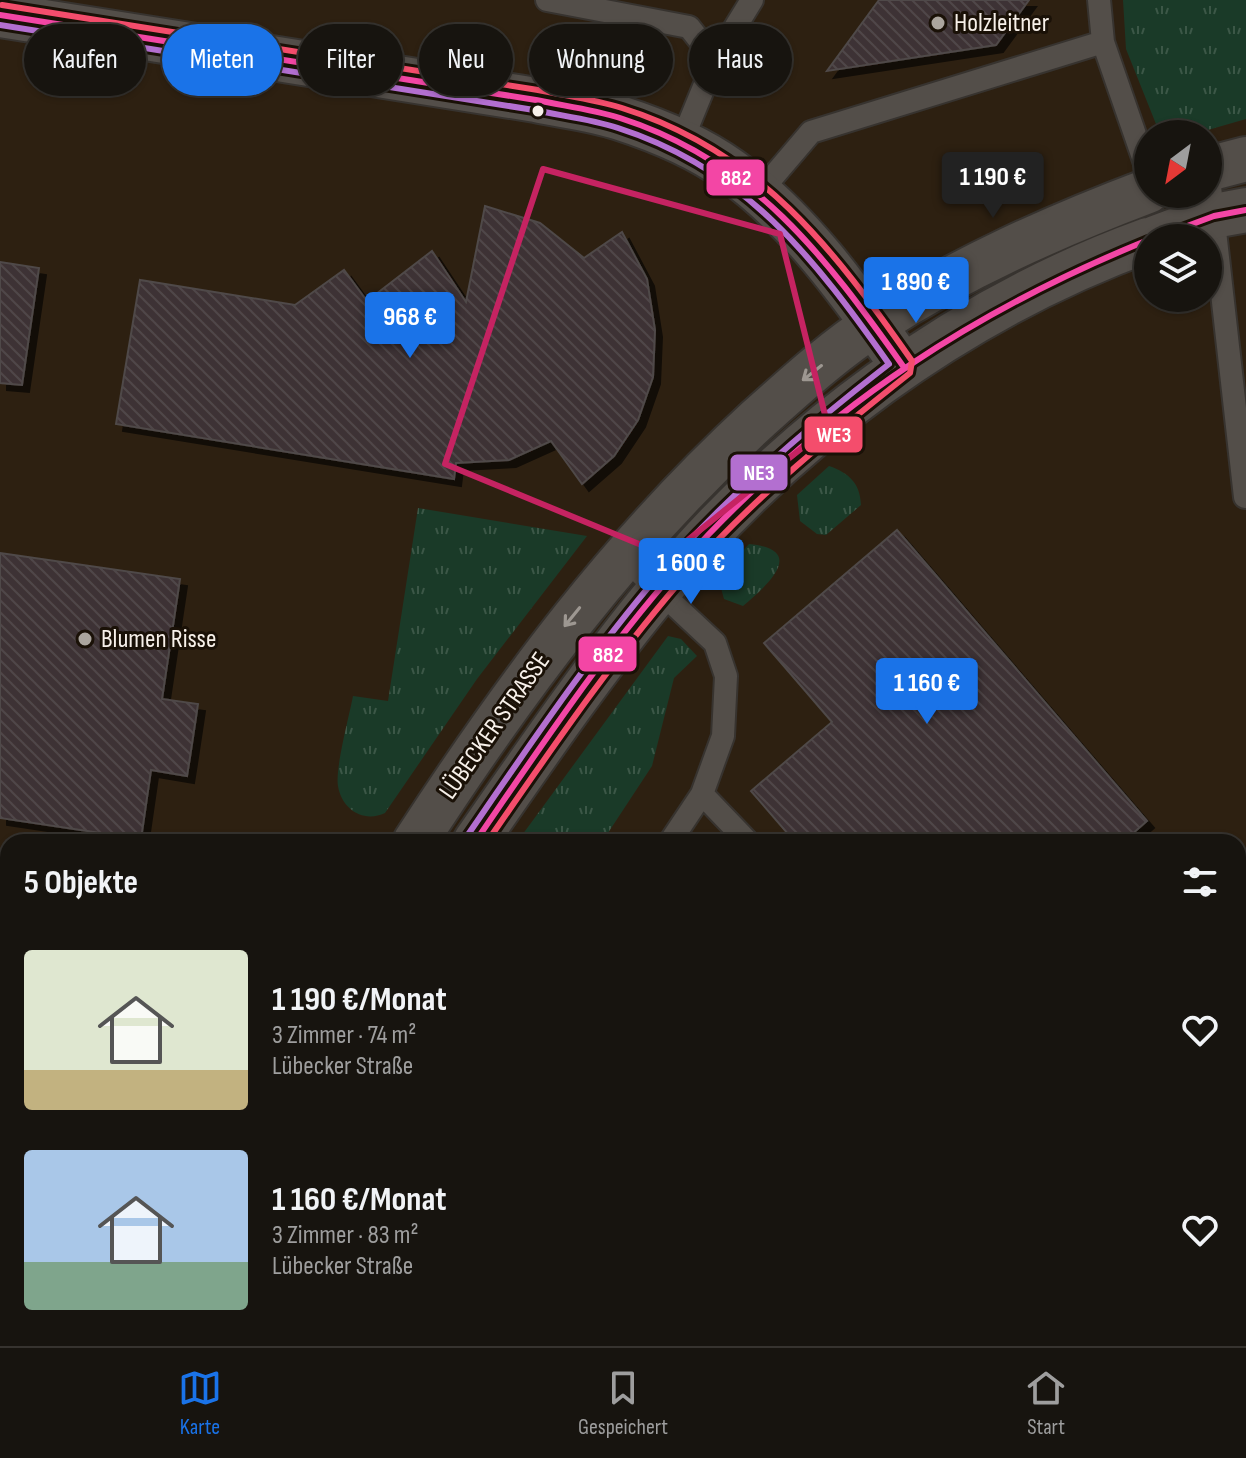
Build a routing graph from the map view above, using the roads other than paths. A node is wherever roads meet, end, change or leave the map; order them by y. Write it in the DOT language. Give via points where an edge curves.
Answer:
graph roads {
  1 [pos="547,0"];
  2 [pos="752,0"];
  3 [pos="1099,0"];
  4 [pos="0,15"];
  5 [pos="737,24"];
  6 [pos="689,27"];
  7 [pos="1103,42"];
  8 [pos="700,96"];
  9 [pos="1134,132"];
  10 [pos="681,143"];
  11 [pos="1246,159"];
  12 [pos="1222,165"];
  13 [pos="759,193"];
  14 [pos="1134,196"];
  15 [pos="1230,213"];
  16 [pos="1168,224"];
  17 [pos="1134,238"];
  18 [pos="874,324"];
  19 [pos="903,366"];
  20 [pos="1245,497"];
  21 [pos="622,556"];
  22 [pos="659,591"];
  23 [pos="702,794"];
  24 [pos="420,834"];
  25 [pos="481,834"];
  26 [pos="675,834"];
  27 [pos="740,834"];
  1 -- 6 [label="lane"];
  2 -- 5 [label="lane"];
  3 -- 7 [label="lane"];
  4 -- 10 [label="street" via="536,100 618,117"];
  7 -- 9 [label="lane"];
  7 -- 13 [label="lane" via="811,132"];
  8 -- 10 [label="lane"];
  10 -- 13 [label="street"];
  11 -- 12 [label="street"];
  13 -- 18 [label="street"];
  14 -- 18 [label="street, LÜBECKER STRASSE" via="1064,223 964,272"];
  15 -- 16 [label="street, LÜBECKER STRASSE"];
  15 -- 20 [label="lane"];
  17 -- 19 [label="street, LÜBECKER STRASSE" via="1019,297"];
  18 -- 19 [label="street"];
  18 -- 21 [label="street, LÜBECKER STRASSE, one-way" via="704,469"];
  19 -- 22 [label="street, LÜBECKER STRASSE" via="824,426 732,512"];
  21 -- 22 [label="lane"];
  21 -- 24 [label="street, LÜBECKER STRASSE, one-way" via="535,667"];
  22 -- 23 [label="lane" via="715,643 726,676 723,736"];
  22 -- 25 [label="street, LÜBECKER STRASSE"];
  23 -- 26 [label="lane"];
  23 -- 27 [label="lane"];
}
